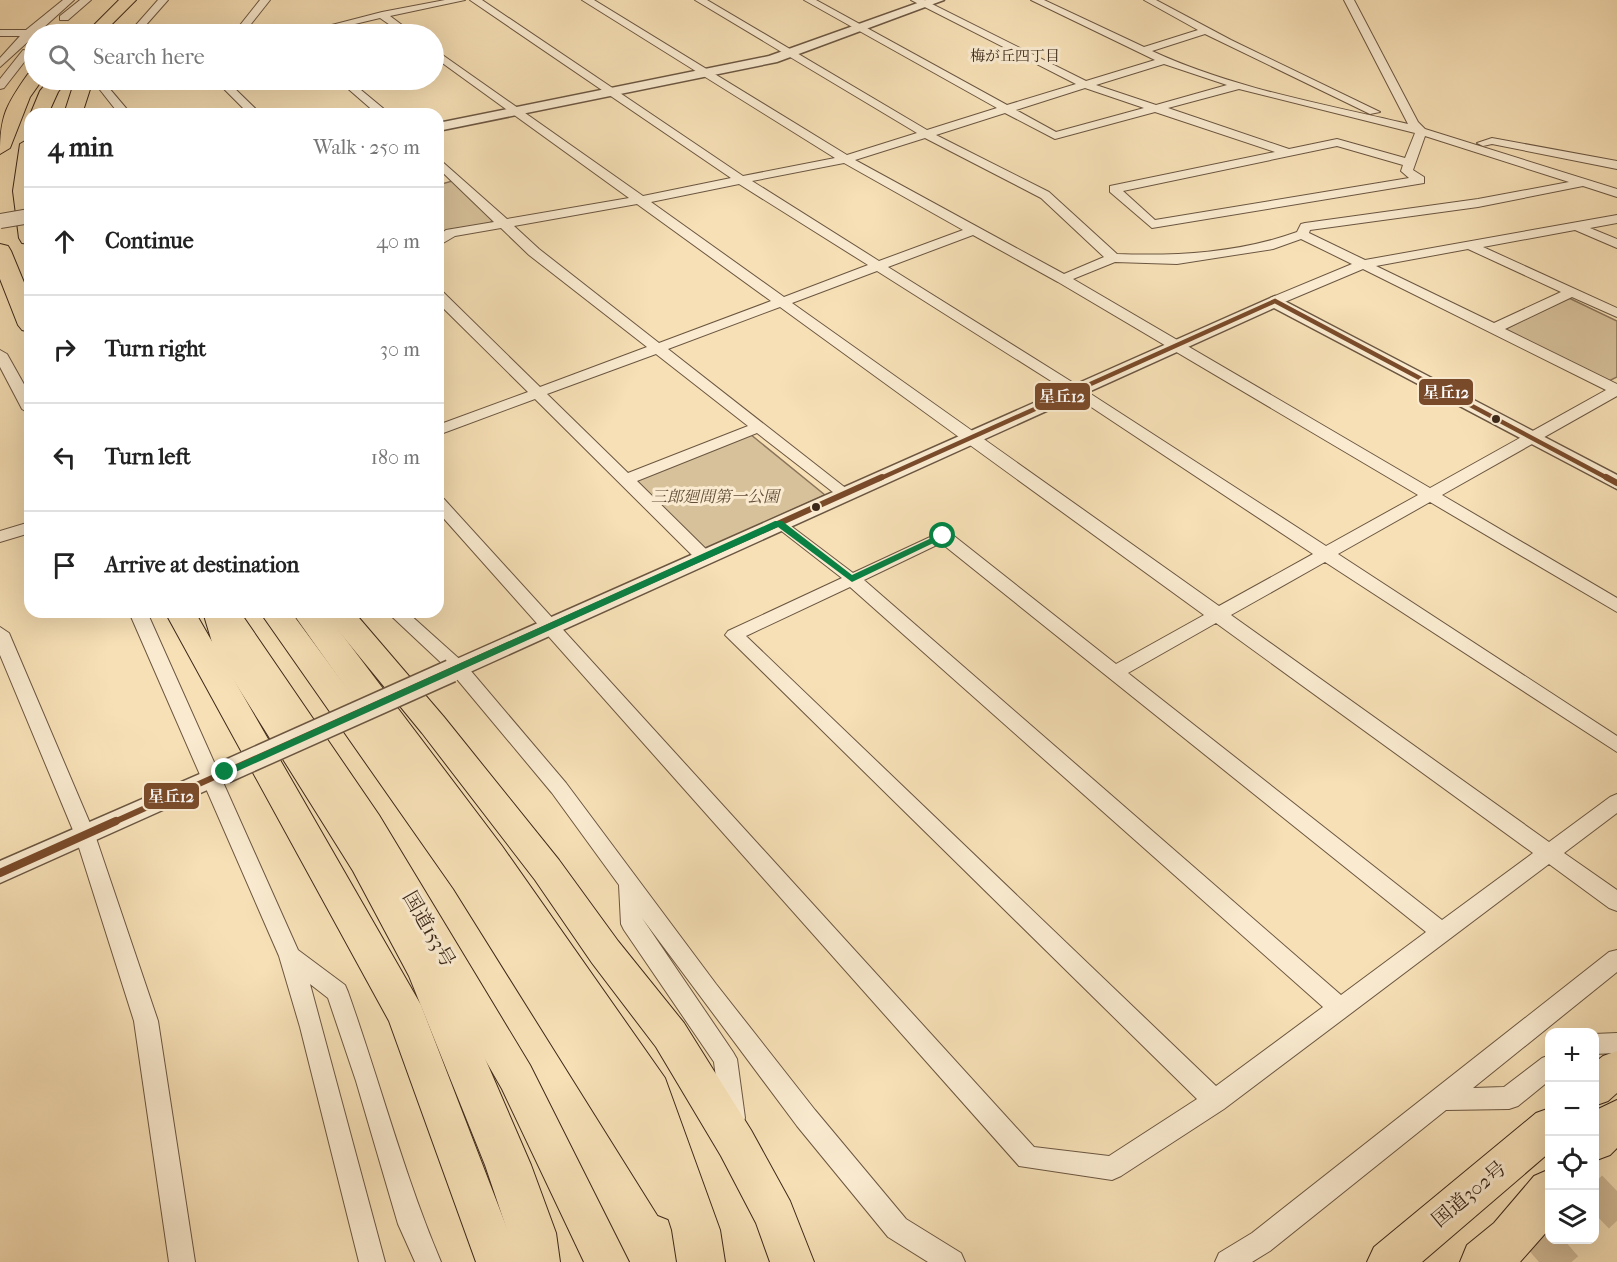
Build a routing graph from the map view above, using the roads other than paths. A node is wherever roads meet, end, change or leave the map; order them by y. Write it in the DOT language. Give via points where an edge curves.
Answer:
graph roads {
  1 [pos="69,0"];
  2 [pos="86,0"];
  3 [pos="106,0"];
  4 [pos="128,0"];
  5 [pos="163,0"];
  6 [pos="460,0"];
  7 [pos="475,0"];
  8 [pos="587,0"];
  9 [pos="700,0"];
  10 [pos="809,0"];
  11 [pos="1036,0"];
  12 [pos="1149,0"];
  13 [pos="1349,0"];
  14 [pos="267,1"];
  15 [pos="926,1"];
  16 [pos="382,15"];
  17 [pos="40,24"];
  18 [pos="56,24"];
  19 [pos="81,24"];
  20 [pos="105,24"];
  21 [pos="142,24"];
  22 [pos="246,24"];
  23 [pos="344,24"];
  24 [pos="395,24"];
  25 [pos="859,28"];
  26 [pos="1206,31"];
  27 [pos="0,33"];
  28 [pos="24,33"];
  29 [pos="24,38"];
  30 [pos="1143,50"];
  31 [pos="790,53"];
  32 [pos="24,56"];
  33 [pos="444,59"];
  34 [pos="1164,60"];
  35 [pos="0,64"];
  36 [pos="707,72"];
  37 [pos="1086,84"];
  38 [pos="0,86"];
  39 [pos="1236,86"];
  40 [pos="26,90"];
  41 [pos="50,90"];
  42 [pos="81,90"];
  43 [pos="109,90"];
  44 [pos="230,90"];
  45 [pos="355,90"];
  46 [pos="609,92"];
  47 [pos="42,108"];
  48 [pos="75,108"];
  49 [pos="121,108"];
  50 [pos="249,108"];
  51 [pos="377,108"];
  52 [pos="1009,108"];
  53 [pos="1159,109"];
  54 [pos="515,111"];
  55 [pos="444,126"];
  56 [pos="1417,128"];
  57 [pos="926,134"];
  58 [pos="1472,146"];
  59 [pos="0,148"];
  60 [pos="1285,152"];
  61 [pos="846,159"];
  62 [pos="1408,163"];
  63 [pos="1617,165"];
  64 [pos="444,168"];
  65 [pos="455,178"];
  66 [pos="740,179"];
  67 [pos="444,181"];
  68 [pos="1585,182"];
  69 [pos="24,190"];
  70 [pos="1617,193"];
  71 [pos="640,200"];
  72 [pos="24,217"];
  73 [pos="24,218"];
  74 [pos="1617,219"];
  75 [pos="0,222"];
  76 [pos="503,224"];
  77 [pos="1576,226"];
  78 [pos="975,230"];
  79 [pos="1302,234"];
  80 [pos="444,238"];
  81 [pos="1617,244"];
  82 [pos="1469,245"];
  83 [pos="0,251"];
  84 [pos="1113,258"];
  85 [pos="1364,264"];
  86 [pos="879,266"];
  87 [pos="1063,279"];
  88 [pos="1572,292"];
  89 [pos="444,301"];
  90 [pos="782,302"];
  91 [pos="1275,302"];
  92 [pos="24,310"];
  93 [pos="1617,313"];
  94 [pos="1493,329"];
  95 [pos="1177,345"];
  96 [pos="658,348"];
  97 [pos="0,354"];
  98 [pos="1075,390"];
  99 [pos="1617,390"];
  100 [pos="538,393"];
  101 [pos="24,398"];
  102 [pos="759,427"];
  103 [pos="444,428"];
  104 [pos="970,437"];
  105 [pos="1532,438"];
  106 [pos="626,480"];
  107 [pos="1617,483"];
  108 [pos="844,493"];
  109 [pos="1430,495"];
  110 [pos="444,509"];
  111 [pos="779,523"];
  112 [pos="24,529"];
  113 [pos="0,537"];
  114 [pos="1325,554"];
  115 [pos="704,557"];
  116 [pos="852,579"];
  117 [pos="1617,606"];
  118 [pos="1217,615"];
  119 [pos="141,618"];
  120 [pos="183,618"];
  121 [pos="221,618"];
  122 [pos="229,618"];
  123 [pos="279,618"];
  124 [pos="312,618"];
  125 [pos="343,618"];
  126 [pos="402,618"];
  127 [pos="548,627"];
  128 [pos="0,633"];
  129 [pos="454,669"];
  130 [pos="1116,672"];
  131 [pos="1617,745"];
  132 [pos="219,775"];
  133 [pos="1617,802"];
  134 [pos="85,835"];
  135 [pos="1549,853"];
  136 [pos="0,873"];
  137 [pos="629,882"];
  138 [pos="1617,902"];
  139 [pos="1442,932"];
  140 [pos="290,956"];
  141 [pos="1617,959"];
  142 [pos="1340,1008"];
  143 [pos="1617,1043"];
  144 [pos="1599,1044"];
  145 [pos="1617,1068"];
  146 [pos="1545,1069"];
  147 [pos="1599,1084"];
  148 [pos="1439,1099"];
  149 [pos="1215,1101"];
  150 [pos="1617,1120"];
  151 [pos="1545,1130"];
  152 [pos="1599,1136"];
  153 [pos="736,1143"];
  154 [pos="1545,1197"];
  155 [pos="697,1247"];
  156 [pos="182,1262"];
  157 [pos="372,1262"];
  158 [pos="428,1262"];
  159 [pos="498,1262"];
  160 [pos="536,1262"];
  161 [pos="607,1262"];
  162 [pos="792,1262"];
  163 [pos="952,1262"];
  164 [pos="1228,1262"];
  165 [pos="1389,1262"];
  166 [pos="1484,1262"];
  1 -- 17 [label="street"];
  2 -- 18 [label="street"];
  3 -- 19 [label="highway"];
  4 -- 20 [label="highway"];
  5 -- 21 [label="street"];
  6 -- 16 [label="street"];
  7 -- 46 [label="street"];
  8 -- 36 [label="street"];
  9 -- 31 [label="street"];
  10 -- 25 [label="street"];
  11 -- 30 [label="street"];
  12 -- 26 [label="street"];
  13 -- 56 [label="street"];
  14 -- 22 [label="street"];
  15 -- 25 [label="street"];
  15 -- 37 [label="street"];
  16 -- 23 [label="street"];
  16 -- 24 [label="street"];
  25 -- 31 [label="street"];
  25 -- 52 [label="street"];
  26 -- 30 [label="street"];
  26 -- 56 [label="street" via="1322,88"];
  27 -- 28 [label="street"];
  29 -- 35 [label="street"];
  30 -- 34 [label="street"];
  31 -- 36 [label="street"];
  31 -- 57 [label="street"];
  32 -- 38 [label="street"];
  33 -- 54 [label="street"];
  34 -- 37 [label="street"];
  34 -- 39 [label="street"];
  36 -- 46 [label="street"];
  36 -- 61 [label="street"];
  37 -- 52 [label="street"];
  37 -- 53 [label="street"];
  39 -- 53 [label="street"];
  39 -- 56 [label="street"];
  40 -- 59 [label="highway"];
  41 -- 47 [label="highway"];
  42 -- 48 [label="highway"];
  43 -- 49 [label="street"];
  44 -- 50 [label="street"];
  45 -- 51 [label="street"];
  46 -- 54 [label="street"];
  46 -- 66 [label="street"];
  52 -- 53 [label="street" via="1055,136"];
  52 -- 57 [label="street"];
  53 -- 60 [label="street"];
  54 -- 55 [label="street"];
  54 -- 71 [label="street"];
  56 -- 58 [label="street"];
  56 -- 62 [label="street"];
  57 -- 61 [label="street"];
  57 -- 84 [label="street" via="1045,195"];
  58 -- 63 [label="street" via="1492,141"];
  58 -- 68 [label="street"];
  60 -- 62 [label="street" via="1337,142"];
  60 -- 62 [label="street" via="1114,189 1152,224 1420,180 1407,171"];
  61 -- 66 [label="street"];
  61 -- 78 [label="street"];
  64 -- 65 [label="street"];
  65 -- 67 [label="street"];
  65 -- 76 [label="street"];
  66 -- 71 [label="street"];
  66 -- 86 [label="street"];
  68 -- 70 [label="street"];
  68 -- 79 [label="street" via="1478,203 1305,227"];
  69 -- 73 [label="highway"];
  71 -- 76 [label="street"];
  71 -- 90 [label="street"];
  72 -- 75 [label="street, bridge"];
  74 -- 77 [label="street"];
  76 -- 80 [label="street" via="451,233"];
  76 -- 96 [label="street"];
  77 -- 81 [label="street"];
  77 -- 82 [label="street"];
  78 -- 86 [label="street"];
  78 -- 87 [label="street"];
  79 -- 84 [label="street" via="1273,245 1177,260"];
  79 -- 85 [label="street"];
  82 -- 85 [label="street"];
  82 -- 88 [label="street"];
  83 -- 92 [label="highway"];
  84 -- 87 [label="street"];
  85 -- 91 [label="street"];
  85 -- 94 [label="street"];
  86 -- 90 [label="street"];
  86 -- 98 [label="street"];
  87 -- 95 [label="street"];
  88 -- 93 [label="street"];
  88 -- 94 [label="street"];
  89 -- 100 [label="street"];
  90 -- 96 [label="street"];
  90 -- 104 [label="street"];
  91 -- 95 [label="street"];
  91 -- 105 [label="street"];
  94 -- 99 [label="street"];
  95 -- 98 [label="street"];
  95 -- 109 [label="street"];
  96 -- 100 [label="street"];
  96 -- 102 [label="street"];
  97 -- 101 [label="street"];
  98 -- 104 [label="street"];
  98 -- 114 [label="street"];
  99 -- 105 [label="street"];
  100 -- 103 [label="street"];
  100 -- 106 [label="street"];
  102 -- 106 [label="street"];
  102 -- 108 [label="street"];
  104 -- 108 [label="street"];
  104 -- 118 [label="street"];
  105 -- 107 [label="street"];
  105 -- 109 [label="street"];
  106 -- 115 [label="street"];
  108 -- 111 [label="street"];
  109 -- 114 [label="street"];
  109 -- 117 [label="street"];
  110 -- 127 [label="street"];
  111 -- 115 [label="street"];
  111 -- 116 [label="street"];
  112 -- 113 [label="street"];
  114 -- 118 [label="street"];
  114 -- 131 [label="street"];
  115 -- 127 [label="street"];
  116 -- 130 [label="street" via="943,536"];
  116 -- 142 [label="street"];
  116 -- 149 [label="street" via="734,635"];
  118 -- 130 [label="street"];
  118 -- 135 [label="street"];
  119 -- 132 [label="street"];
  120 -- 159 [label="highway" via="407,1017"];
  121 -- 160 [label="highway" via="231,649 366,861 428,973 508,1165 532,1233"];
  122 -- 161 [label="highway, 国道153号" via="379,844 516,1077"];
  123 -- 155 [label="highway" via="467,879"];
  124 -- 155 [label="highway" via="488,857 649,1092 696,1230"];
  125 -- 153 [label="highway" via="547,870 670,1035"];
  126 -- 129 [label="street"];
  127 -- 129 [label="street"];
  127 -- 149 [label="street" via="1028,1158 1112,1168"];
  128 -- 134 [label="street"];
  129 -- 132 [label="street, bridge"];
  129 -- 137 [label="street" via="559,788"];
  130 -- 139 [label="street"];
  132 -- 134 [label="street"];
  132 -- 140 [label="street"];
  133 -- 135 [label="street"];
  134 -- 136 [label="street"];
  134 -- 156 [label="street" via="146,1022"];
  135 -- 138 [label="street"];
  135 -- 139 [label="street"];
  137 -- 153 [label="street" via="632,924 725,1059"];
  137 -- 163 [label="street" via="806,1118 897,1228"];
  139 -- 142 [label="street"];
  140 -- 157 [label="street"];
  140 -- 158 [label="street" via="337,992 411,1224"];
  141 -- 148 [label="street"];
  142 -- 149 [label="street"];
  143 -- 144 [label="street"];
  145 -- 147 [label="highway"];
  146 -- 148 [label="street" via="1509,1098"];
  148 -- 164 [label="street" via="1261,1242"];
  150 -- 152 [label="highway"];
  151 -- 165 [label="highway, 国道302号"];
  153 -- 162 [label="highway" via="774,1215"];
  154 -- 166 [label="highway" via="1510,1239"];
}
